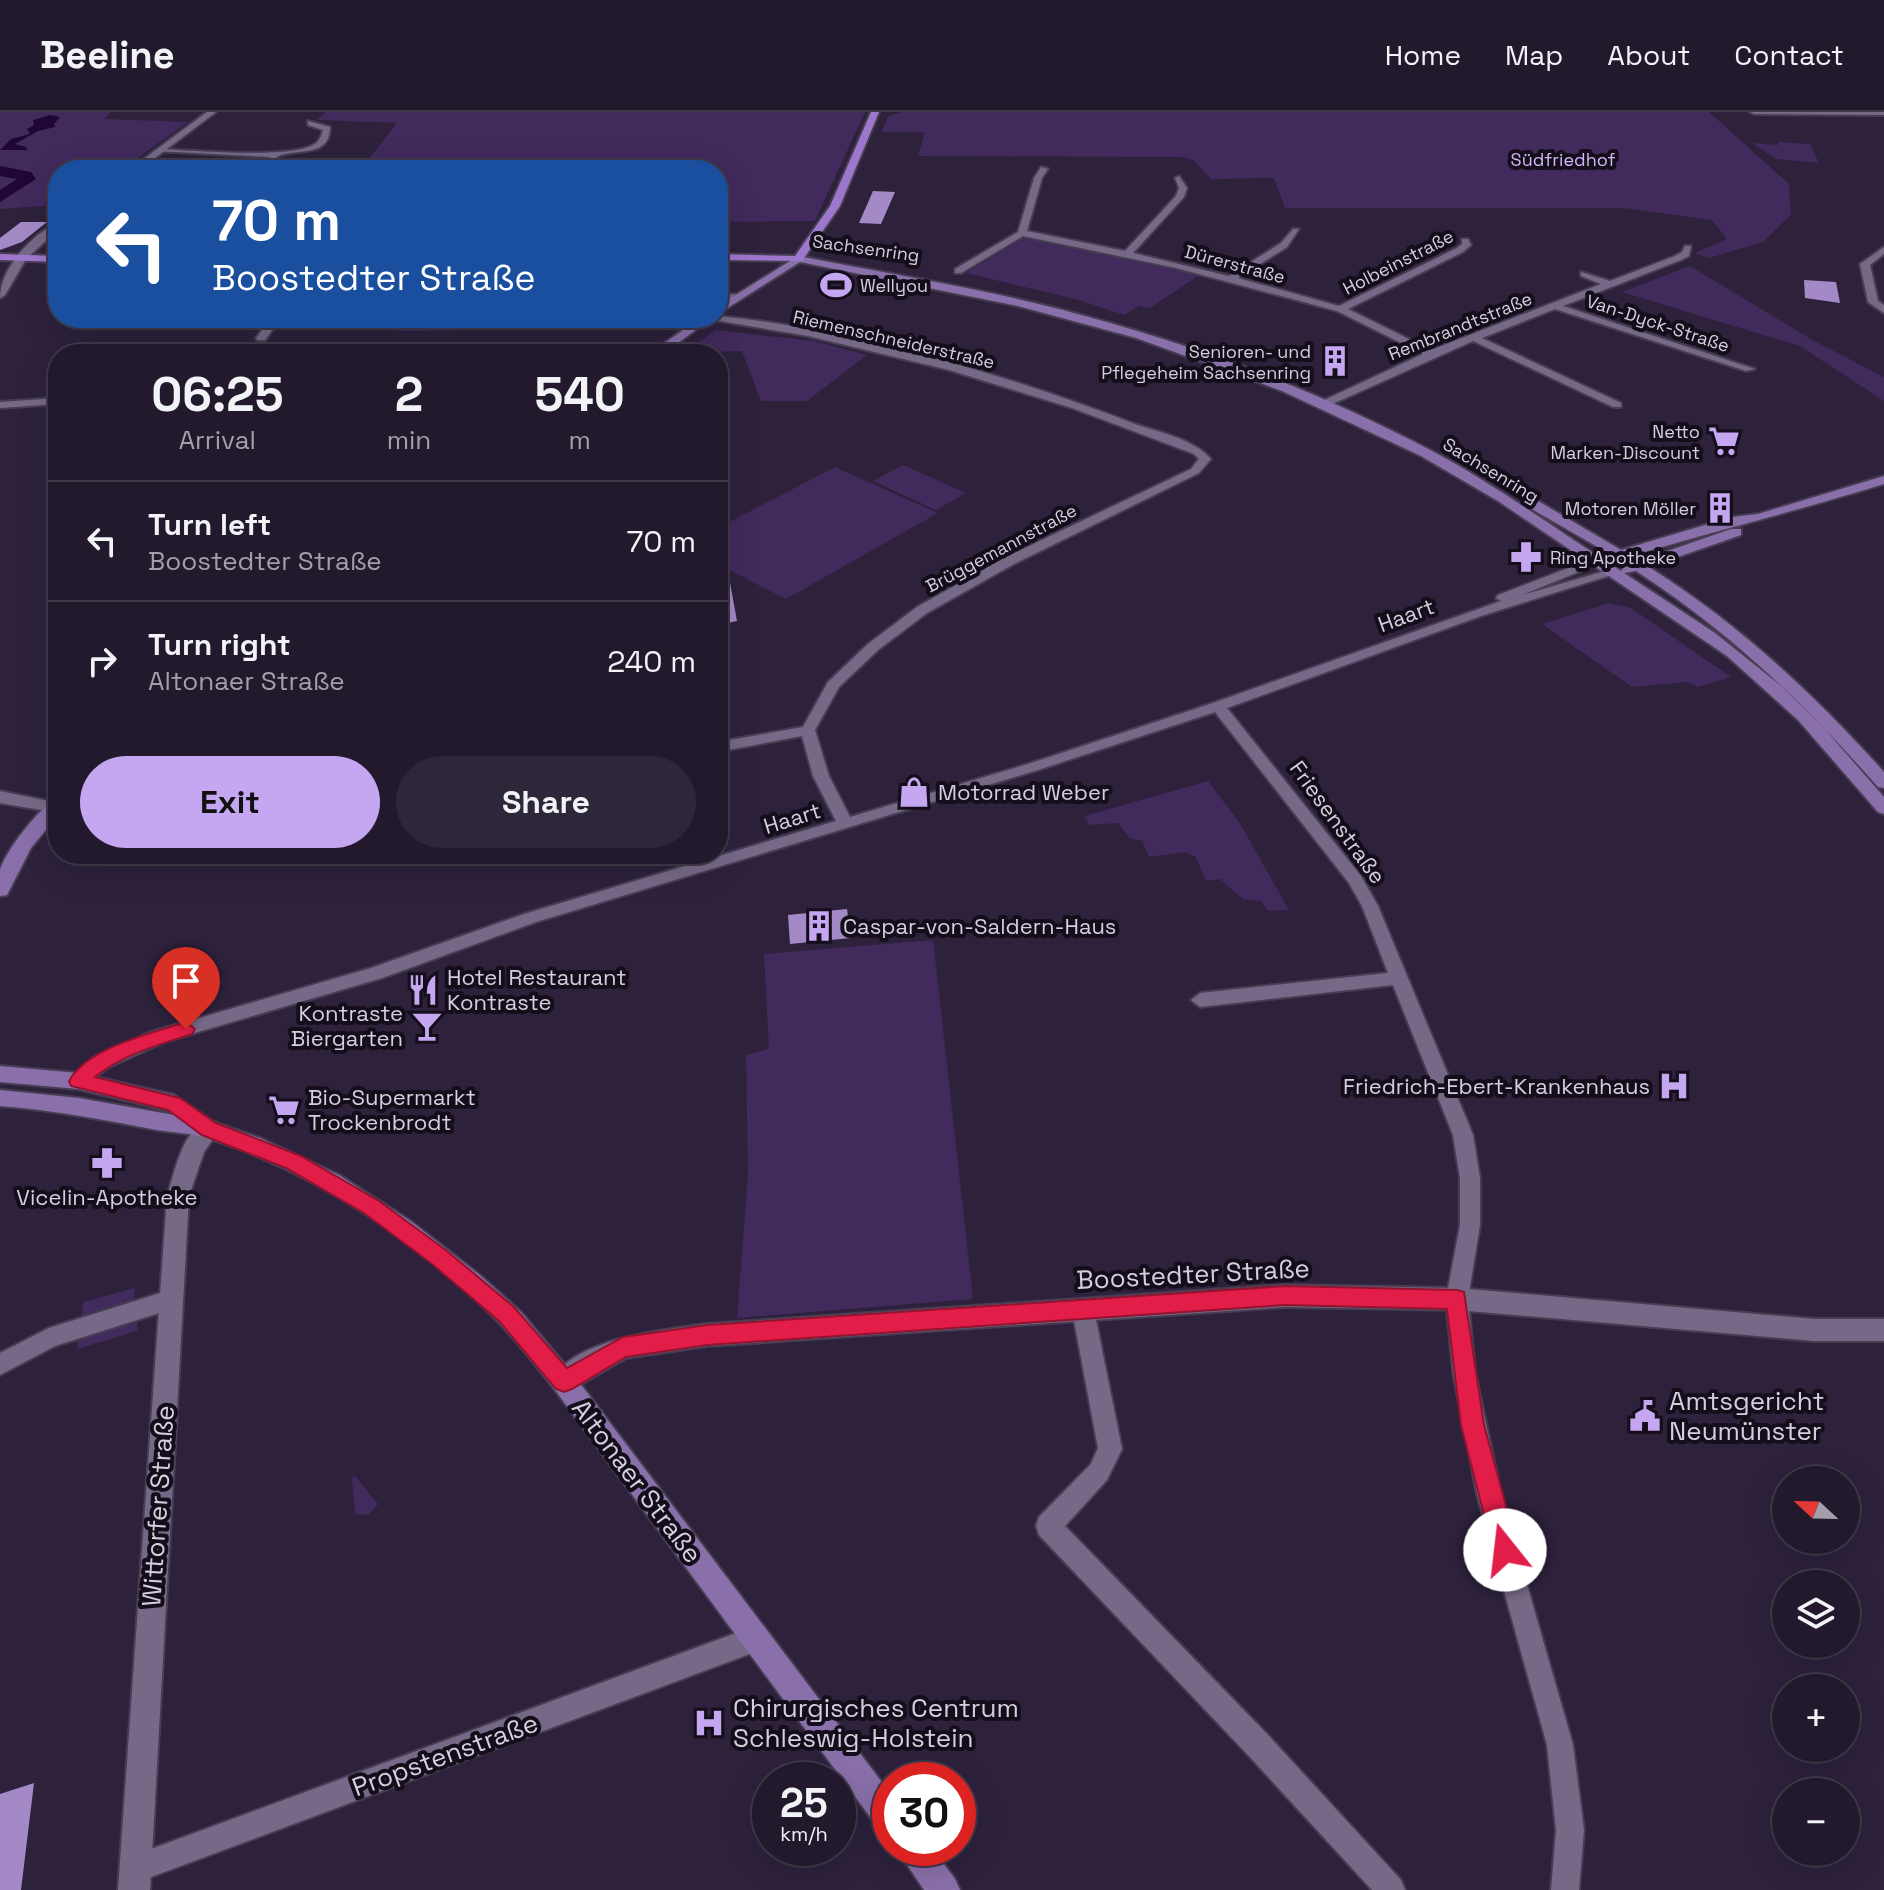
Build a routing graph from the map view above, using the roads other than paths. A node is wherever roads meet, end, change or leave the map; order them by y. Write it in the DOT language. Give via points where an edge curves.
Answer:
graph roads {
  1 [pos="212,112"];
  2 [pos="875,112"];
  3 [pos="1754,112"];
  4 [pos="1884,113"];
  5 [pos="311,123"];
  6 [pos="158,151"];
  7 [pos="278,153"];
  8 [pos="146,160"];
  9 [pos="271,160"];
  10 [pos="1044,169"];
  11 [pos="1179,178"];
  12 [pos="1296,231"];
  13 [pos="1022,233"];
  14 [pos="48,234"];
  15 [pos="1465,241"];
  16 [pos="1688,248"];
  17 [pos="1884,250"];
  18 [pos="1128,253"];
  19 [pos="0,257"];
  20 [pos="22,257"];
  21 [pos="728,257"];
  22 [pos="48,258"];
  23 [pos="798,259"];
  24 [pos="958,271"];
  25 [pos="1584,274"];
  26 [pos="1232,278"];
  27 [pos="1611,285"];
  28 [pos="0,295"];
  29 [pos="739,297"];
  30 [pos="728,298"];
  31 [pos="728,304"];
  32 [pos="1557,307"];
  33 [pos="1340,309"];
  34 [pos="1884,310"];
  35 [pos="728,321"];
  36 [pos="268,328"];
  37 [pos="693,328"];
  38 [pos="261,338"];
  39 [pos="1474,338"];
  40 [pos="669,344"];
  41 [pos="1431,354"];
  42 [pos="1750,369"];
  43 [pos="48,402"];
  44 [pos="1329,402"];
  45 [pos="0,405"];
  46 [pos="1617,405"];
  47 [pos="1116,419"];
  48 [pos="1884,480"];
  49 [pos="1759,518"];
  50 [pos="1691,550"];
  51 [pos="1618,555"];
  52 [pos="1597,562"];
  53 [pos="1635,566"];
  54 [pos="1615,572"];
  55 [pos="1667,587"];
  56 [pos="1476,613"];
  57 [pos="1218,706"];
  58 [pos="808,730"];
  59 [pos="728,745"];
  60 [pos="1884,783"];
  61 [pos="0,797"];
  62 [pos="48,805"];
  63 [pos="1884,808"];
  64 [pos="48,815"];
  65 [pos="846,824"];
  66 [pos="728,859"];
  67 [pos="712,864"];
  68 [pos="0,890"];
  69 [pos="1399,978"];
  70 [pos="1200,1000"];
  71 [pos="0,1074"];
  72 [pos="78,1081"];
  73 [pos="0,1098"];
  74 [pos="26,1100"];
  75 [pos="209,1129"];
  76 [pos="1457,1299"];
  77 [pos="170,1300"];
  78 [pos="1083,1310"];
  79 [pos="1884,1330"];
  80 [pos="0,1365"];
  81 [pos="564,1382"];
  82 [pos="755,1639"];
  83 [pos="872,1794"];
  84 [pos="926,1866"];
  85 [pos="134,1880"];
  86 [pos="944,1890"];
  87 [pos="1391,1890"];
  88 [pos="1565,1890"];
  1 -- 6 [label="street"];
  2 -- 23 [label="main road" via="835,206"];
  3 -- 4 [label="street"];
  5 -- 7 [label="street" via="327,129 318,147"];
  6 -- 7 [label="street"];
  6 -- 8 [label="street"];
  7 -- 9 [label="street"];
  10 -- 13 [label="street"];
  11 -- 18 [label="street" via="1180,197"];
  12 -- 26 [label="street" via="1284,245"];
  13 -- 18 [label="street, Dürerstraße"];
  13 -- 24 [label="street"];
  14 -- 20 [label="street"];
  15 -- 33 [label="street, Holbeinstraße" via="1460,250"];
  16 -- 27 [label="street, Rembrandtstraße" via="1678,258"];
  17 -- 34 [label="street" via="1865,264 1873,302"];
  18 -- 26 [label="street, Dürerstraße"];
  19 -- 20 [label="main road"];
  20 -- 22 [label="main road"];
  20 -- 28 [label="street"];
  21 -- 23 [label="main road"];
  23 -- 29 [label="main road"];
  23 -- 44 [label="main road, Sachsenring" via="965,290 1074,317"];
  25 -- 27 [label="street"];
  26 -- 33 [label="street, Dürerstraße"];
  27 -- 32 [label="street, Rembrandtstraße"];
  29 -- 30 [label="street"];
  29 -- 31 [label="main road"];
  32 -- 39 [label="street, Rembrandtstraße"];
  32 -- 42 [label="street, Van-Dyck-Straße"];
  33 -- 41 [label="street, Dürerstraße"];
  35 -- 47 [label="street, Riemenschneiderstraße" via="811,333 963,368"];
  36 -- 38 [label="street"];
  37 -- 40 [label="main road"];
  39 -- 41 [label="street, Rembrandtstraße"];
  39 -- 46 [label="street"];
  41 -- 44 [label="street, Rembrandtstraße"];
  43 -- 45 [label="street"];
  44 -- 51 [label="main road, Sachsenring" via="1454,458"];
  44 -- 52 [label="main road, Sachsenring" via="1473,479"];
  47 -- 58 [label="street, Brüggemannstraße" via="1205,459 1195,471 1009,561 922,610 833,685"];
  48 -- 49 [label="main road, Haart"];
  49 -- 50 [label="main road, Haart"];
  49 -- 51 [label="main road, Haart"];
  50 -- 53 [label="main road, Haart"];
  50 -- 55 [label="main road" via="1663,569"];
  51 -- 52 [label="main road, Haart"];
  51 -- 53 [label="main road, Sachsenring"];
  52 -- 54 [label="main road, Sachsenring"];
  52 -- 56 [label="street, Haart" via="1515,591"];
  53 -- 54 [label="main road, Haart"];
  53 -- 55 [label="main road, Sachsenring"];
  54 -- 56 [label="street, Haart"];
  54 -- 63 [label="main road, Sachsenring" via="1773,687"];
  55 -- 60 [label="main road, Sachsenring" via="1765,658"];
  56 -- 57 [label="street, Haart"];
  57 -- 65 [label="street, Haart"];
  57 -- 69 [label="street, Friesenstraße" via="1355,880"];
  58 -- 59 [label="street"];
  58 -- 65 [label="street" via="821,776"];
  61 -- 62 [label="street"];
  64 -- 68 [label="main road" via="10,866"];
  65 -- 66 [label="street, Haart"];
  67 -- 72 [label="street, Haart" via="158,1037 100,1063"];
  69 -- 70 [label="street"];
  69 -- 76 [label="street, Friesenstraße" via="1463,1135 1470,1225"];
  71 -- 72 [label="main road, Altonaer Straße"];
  72 -- 74 [label="main road, Altonaer Straße"];
  72 -- 75 [label="main road, Altonaer Straße" via="174,1103"];
  73 -- 74 [label="main road, Altonaer Straße"];
  74 -- 75 [label="main road, Altonaer Straße"];
  75 -- 77 [label="street, Wittorfer Straße" via="194,1148 178,1196"];
  75 -- 81 [label="main road, Altonaer Straße" via="294,1162 381,1213 506,1314"];
  76 -- 78 [label="street, Boostedter Straße" via="1285,1296"];
  76 -- 79 [label="street, Boostedter Straße" via="1814,1330"];
  76 -- 88 [label="street, Friesenstraße" via="1473,1425 1560,1745 1570,1830"];
  77 -- 80 [label="street" via="49,1338"];
  77 -- 85 [label="street, Wittorfer Straße"];
  78 -- 81 [label="street, Boostedter Straße" via="707,1335 623,1347"];
  78 -- 87 [label="street" via="1110,1449 1099,1472 1048,1526"];
  81 -- 82 [label="main road, Altonaer Straße"];
  82 -- 83 [label="main road, Altonaer Straße"];
  82 -- 85 [label="street, Propstenstraße"];
  84 -- 86 [label="main road"];
}
